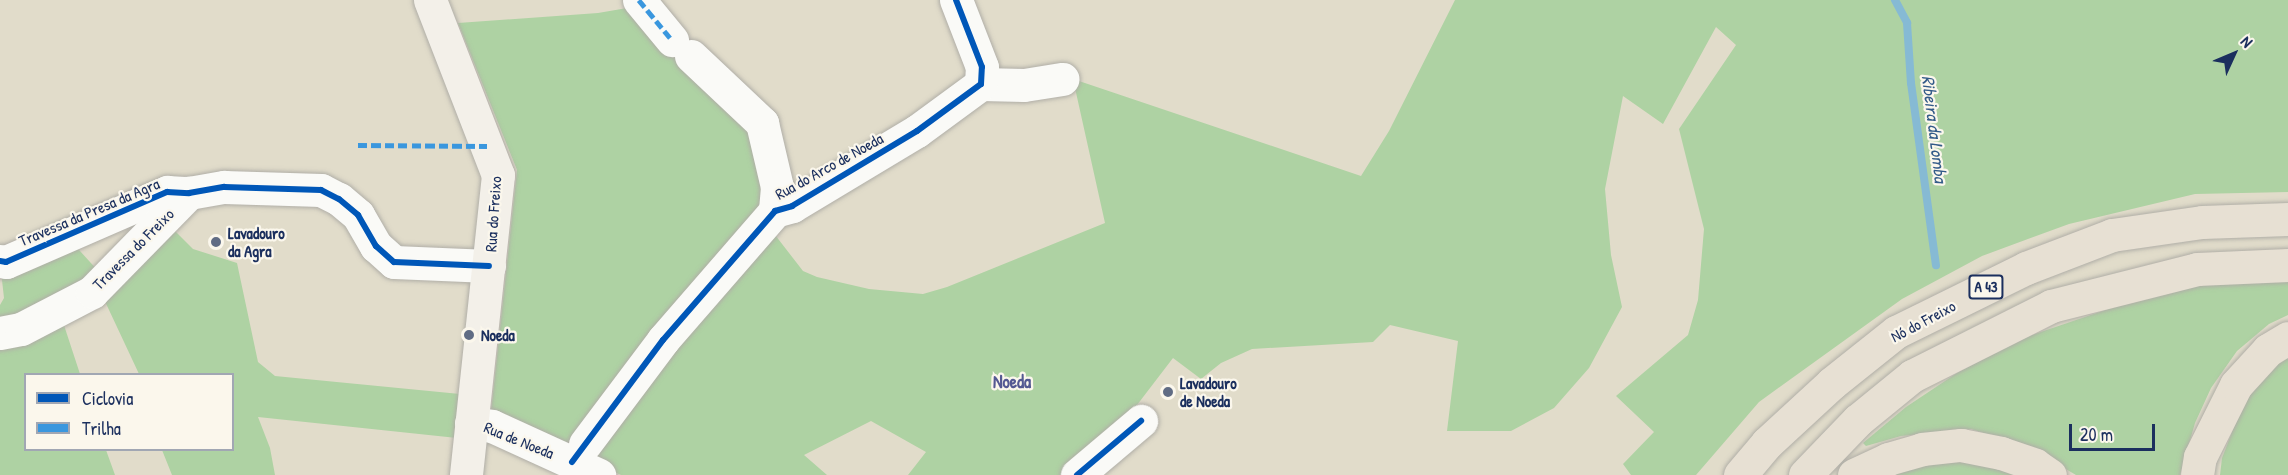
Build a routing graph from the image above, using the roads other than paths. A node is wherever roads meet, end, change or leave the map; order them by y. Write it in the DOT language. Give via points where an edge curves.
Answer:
graph roads {
  1 [pos="430,0"];
  2 [pos="639,0"];
  3 [pos="956,0"];
  4 [pos="1063,79"];
  5 [pos="981,84"];
  6 [pos="189,193"];
  7 [pos="776,211"];
  8 [pos="2288,219"];
  9 [pos="0,261"];
  10 [pos="2288,265"];
  11 [pos="489,266"];
  12 [pos="0,333"];
  13 [pos="2288,338"];
  14 [pos="1141,421"];
  15 [pos="471,423"];
  16 [pos="584,459"];
  17 [pos="466,475"];
  18 [pos="1077,475"];
  19 [pos="1740,475"];
  20 [pos="1804,475"];
  21 [pos="1854,475"];
  22 [pos="2050,475"];
  23 [pos="2197,475"];
  1 -- 11 [label="main road, Rua do Freixo" via="498,175"];
  2 -- 7 [label="street" via="681,48 762,123 777,187"];
  3 -- 5 [label="street" via="982,67"];
  4 -- 5 [label="street" via="1024,85"];
  5 -- 7 [label="street, Rua do Arco de Noeda" via="917,131 792,206"];
  6 -- 9 [label="street, Travessa da Presa da Agra" via="167,192 148,198 6,262"];
  6 -- 11 [label="street" via="224,187 321,190 358,215 376,246 394,262"];
  6 -- 12 [label="street, Travessa do Freixo" via="92,292 21,329"];
  7 -- 16 [label="street, Rua do Arco de Noeda" via="663,340"];
  8 -- 19 [label="highway, Nó do Freixo / A 43" via="2202,222 2112,235 2025,268 1896,332 1823,391 1767,443"];
  10 -- 20 [label="highway" via="2197,269 2051,306 1912,376 1858,420"];
  11 -- 15 [label="main road, Rua do Freixo"];
  13 -- 23 [label="highway" via="2268,350 2236,385 2200,457"];
  14 -- 18 [label="street"];
  15 -- 16 [label="street, Rua de Noeda" via="492,426"];
  15 -- 17 [label="main road, Rua do Freixo"];
  21 -- 22 [label="highway" via="1922,449 1961,445 2001,453"];
}
